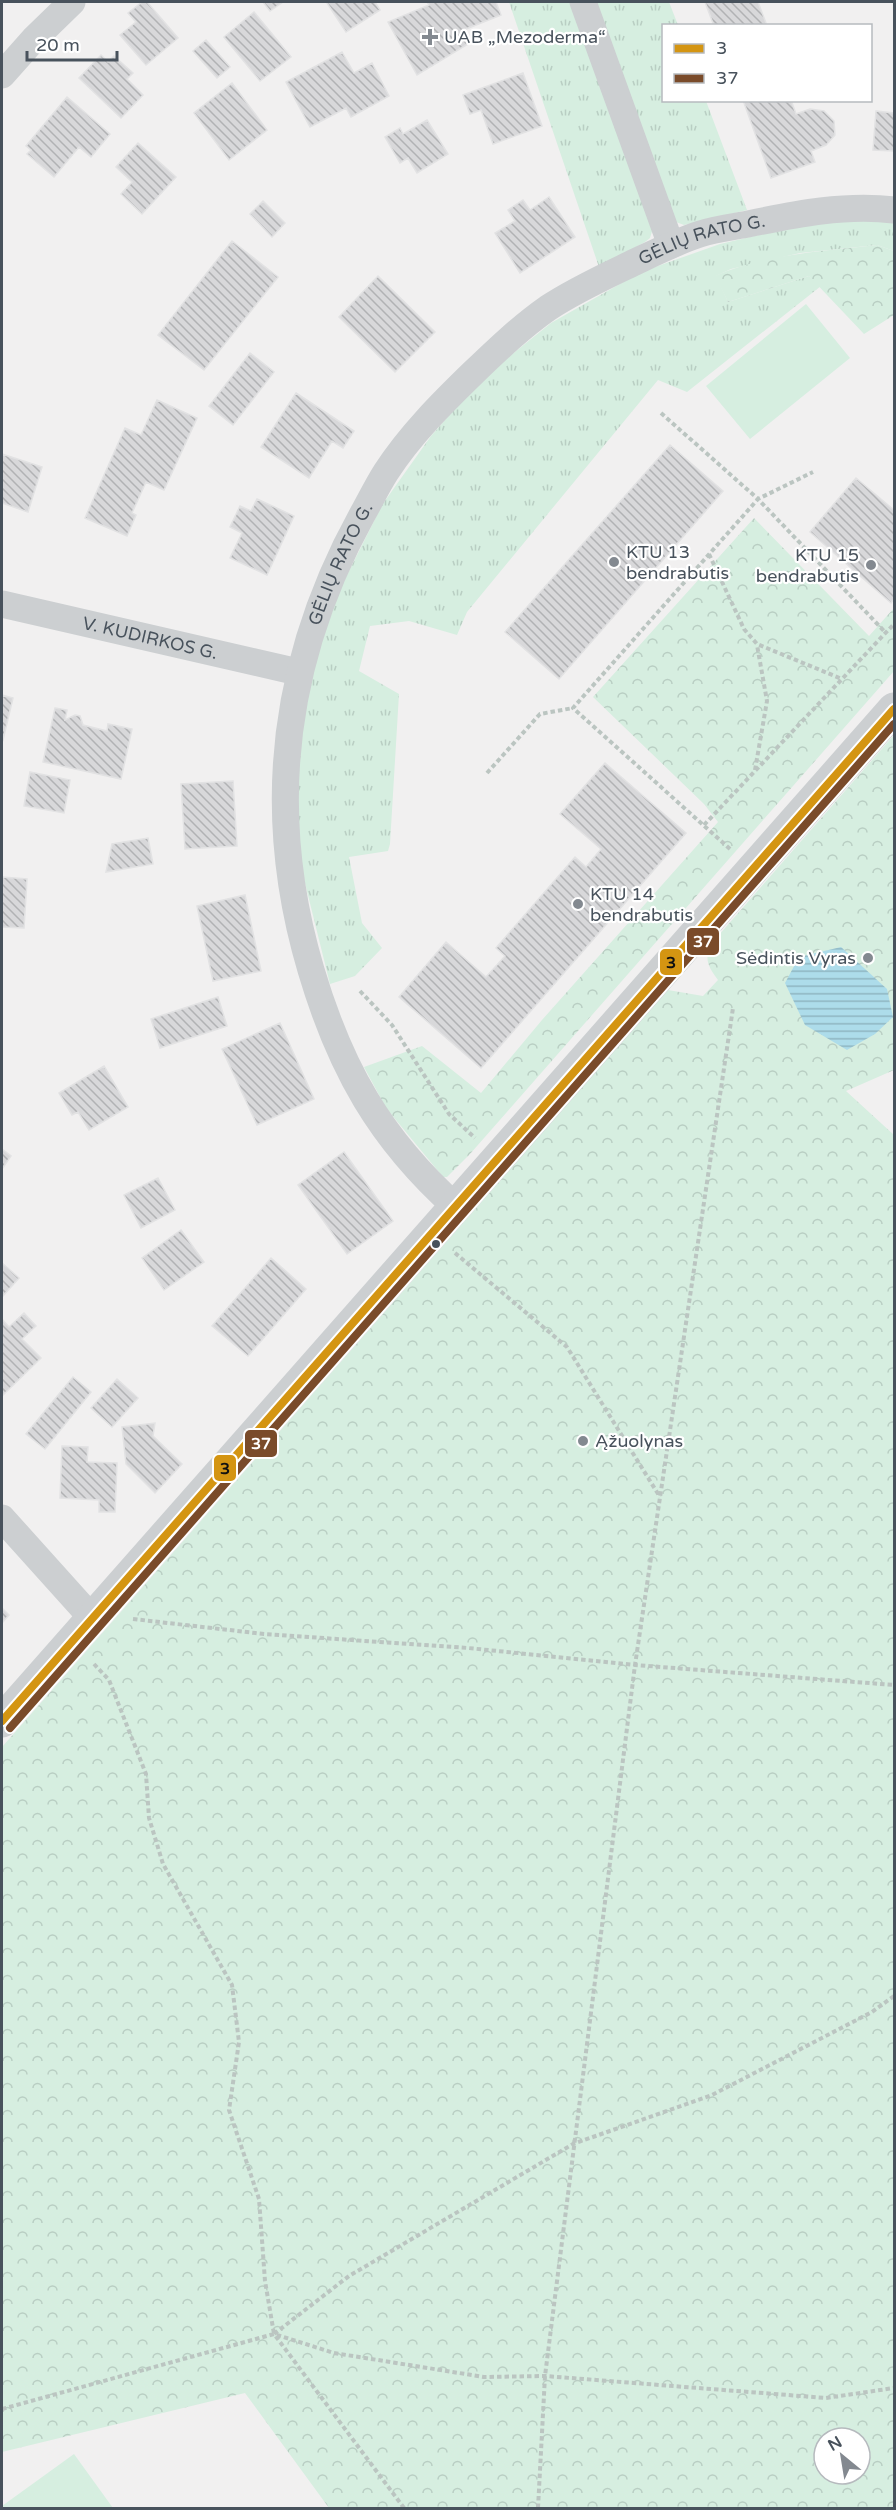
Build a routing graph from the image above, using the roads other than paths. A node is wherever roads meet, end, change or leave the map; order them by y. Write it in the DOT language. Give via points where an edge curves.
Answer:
graph roads {
  1 [pos="72,2"];
  2 [pos="582,2"];
  3 [pos="2,75"];
  4 [pos="894,210"];
  5 [pos="671,245"];
  6 [pos="2,604"];
  7 [pos="298,672"];
  8 [pos="894,709"];
  9 [pos="456,1207"];
  10 [pos="2,1518"];
  11 [pos="86,1624"];
  12 [pos="2,1721"];
  1 -- 3 [label="street"];
  2 -- 5 [label="street"];
  4 -- 5 [label="street, GĖLIŲ RATO G." via="869,207 792,215 702,233"];
  5 -- 7 [label="street, GĖLIŲ RATO G." via="549,308 512,336 437,407 385,473 347,541 311,627"];
  6 -- 7 [label="street, V. KUDIRKOS G."];
  7 -- 9 [label="street, GĖLIŲ RATO G." via="288,732 286,827 298,928 333,1033 365,1101 392,1141"];
  8 -- 9 [label="street"];
  9 -- 11 [label="street"];
  10 -- 11 [label="street"];
  11 -- 12 [label="street"];
}
